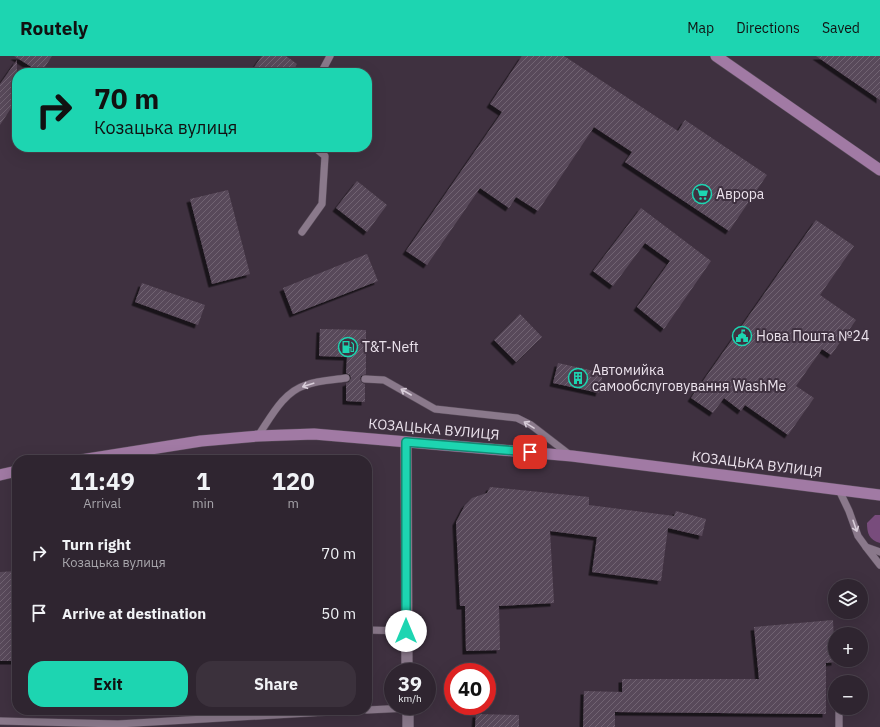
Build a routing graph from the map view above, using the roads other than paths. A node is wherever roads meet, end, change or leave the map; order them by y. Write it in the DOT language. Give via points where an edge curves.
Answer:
graph roads {
  1 [pos="330,56"];
  2 [pos="716,56"];
  3 [pos="324,68"];
  4 [pos="320,152"];
  5 [pos="880,170"];
  6 [pos="302,232"];
  7 [pos="346,378"];
  8 [pos="365,379"];
  9 [pos="258,436"];
  10 [pos="406,442"];
  11 [pos="113,455"];
  12 [pos="572,456"];
  13 [pos="12,472"];
  14 [pos="0,475"];
  15 [pos="839,490"];
  16 [pos="880,495"];
  17 [pos="866,547"];
  18 [pos="880,552"];
  19 [pos="880,565"];
  20 [pos="372,630"];
  21 [pos="406,631"];
  22 [pos="407,663"];
  23 [pos="384,709"];
  24 [pos="372,710"];
  25 [pos="274,715"];
  26 [pos="408,715"];
  27 [pos="839,715"];
  28 [pos="0,721"];
  29 [pos="408,727"];
  30 [pos="839,727"];
  1 -- 3 [label="lane"];
  2 -- 5 [label="main road"];
  4 -- 6 [label="lane" via="325,156 322,204"];
  7 -- 9 [label="lane, one-way" via="305,385 291,393 277,407"];
  12 -- 8 [label="lane, one-way" via="531,425 517,418 435,409 384,380"];
  9 -- 10 [label="main road, КОЗАЦЬКА ВУЛИЦЯ" via="314,434"];
  9 -- 11 [label="main road, КОЗАЦЬКА ВУЛИЦЯ" via="201,441"];
  10 -- 12 [label="main road, КОЗАЦЬКА ВУЛИЦЯ"];
  10 -- 21 [label="street"];
  12 -- 15 [label="main road, КОЗАЦЬКА ВУЛИЦЯ"];
  13 -- 14 [label="main road"];
  15 -- 16 [label="main road, КОЗАЦЬКА ВУЛИЦЯ"];
  15 -- 17 [label="lane, one-way" via="858,536"];
  17 -- 18 [label="lane"];
  17 -- 19 [label="lane"];
  20 -- 21 [label="lane"];
  21 -- 22 [label="street"];
  23 -- 24 [label="lane"];
  25 -- 28 [label="lane" via="118,724"];
  26 -- 29 [label="street"];
  27 -- 30 [label="lane"];
}
